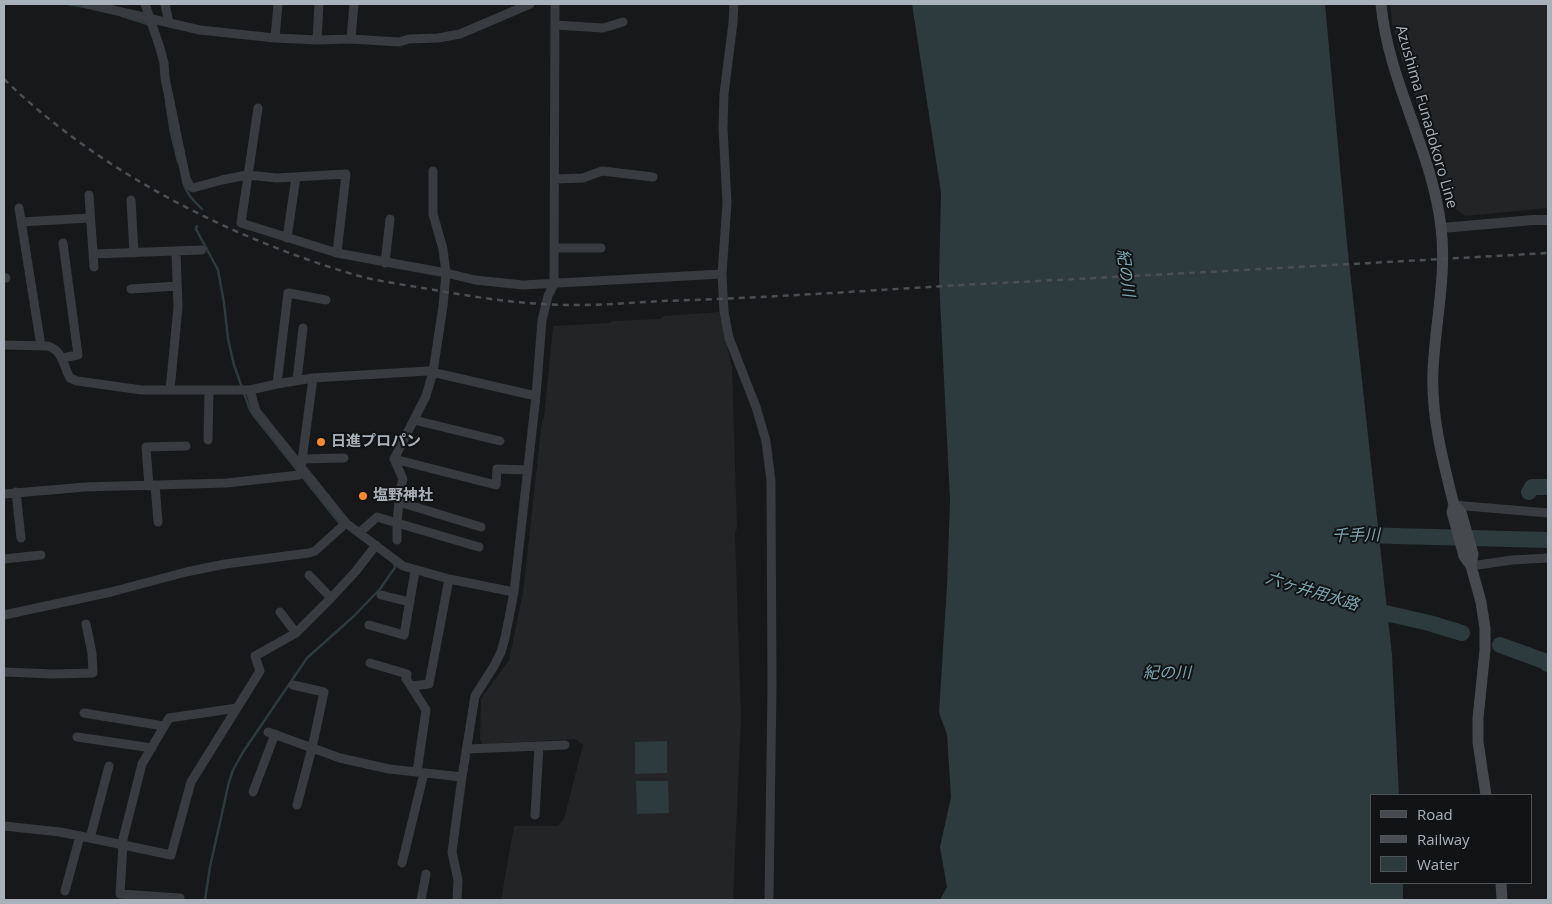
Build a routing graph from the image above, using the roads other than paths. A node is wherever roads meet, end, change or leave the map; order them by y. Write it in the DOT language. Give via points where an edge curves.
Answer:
graph roads {
  1 [pos="87,4"];
  2 [pos="145,4"];
  3 [pos="165,4"];
  4 [pos="278,4"];
  5 [pos="319,4"];
  6 [pos="354,4"];
  7 [pos="530,4"];
  8 [pos="555,4"];
  9 [pos="734,4"];
  10 [pos="1381,4"];
  11 [pos="149,19"];
  12 [pos="623,22"];
  13 [pos="169,23"];
  14 [pos="555,25"];
  15 [pos="275,38"];
  16 [pos="351,39"];
  17 [pos="317,40"];
  18 [pos="258,108"];
  19 [pos="433,171"];
  20 [pos="247,176"];
  21 [pos="296,177"];
  22 [pos="653,177"];
  23 [pos="555,179"];
  24 [pos="89,195"];
  25 [pos="131,200"];
  26 [pos="19,208"];
  27 [pos="90,218"];
  28 [pos="390,219"];
  29 [pos="1548,220"];
  30 [pos="22,222"];
  31 [pos="1442,228"];
  32 [pos="287,238"];
  33 [pos="63,243"];
  34 [pos="555,248"];
  35 [pos="601,248"];
  36 [pos="202,250"];
  37 [pos="176,251"];
  38 [pos="134,253"];
  39 [pos="337,253"];
  40 [pos="93,254"];
  41 [pos="385,263"];
  42 [pos="94,267"];
  43 [pos="446,273"];
  44 [pos="722,274"];
  45 [pos="554,284"];
  46 [pos="177,286"];
  47 [pos="130,289"];
  48 [pos="326,300"];
  49 [pos="303,328"];
  50 [pos="4,346"];
  51 [pos="41,346"];
  52 [pos="62,358"];
  53 [pos="433,372"];
  54 [pos="313,378"];
  55 [pos="297,380"];
  56 [pos="276,384"];
  57 [pos="170,390"];
  58 [pos="246,390"];
  59 [pos="209,391"];
  60 [pos="536,396"];
  61 [pos="414,420"];
  62 [pos="208,440"];
  63 [pos="500,441"];
  64 [pos="186,446"];
  65 [pos="344,458"];
  66 [pos="394,459"];
  67 [pos="302,470"];
  68 [pos="528,470"];
  69 [pos="152,486"];
  70 [pos="16,492"];
  71 [pos="4,494"];
  72 [pos="399,502"];
  73 [pos="1456,510"];
  74 [pos="1548,513"];
  75 [pos="158,522"];
  76 [pos="397,523"];
  77 [pos="344,525"];
  78 [pos="481,527"];
  79 [pos="359,533"];
  80 [pos="21,538"];
  81 [pos="397,540"];
  82 [pos="374,547"];
  83 [pos="478,547"];
  84 [pos="41,555"];
  85 [pos="1548,558"];
  86 [pos="4,559"];
  87 [pos="1469,559"];
  88 [pos="416,570"];
  89 [pos="309,575"];
  90 [pos="450,580"];
  91 [pos="514,592"];
  92 [pos="381,595"];
  93 [pos="331,598"];
  94 [pos="410,602"];
  95 [pos="280,612"];
  96 [pos="4,615"];
  97 [pos="86,624"];
  98 [pos="369,625"];
  99 [pos="296,633"];
  100 [pos="370,664"];
  101 [pos="4,672"];
  102 [pos="293,685"];
  103 [pos="411,686"];
  104 [pos="237,708"];
  105 [pos="84,713"];
  106 [pos="164,726"];
  107 [pos="77,737"];
  108 [pos="565,745"];
  109 [pos="539,746"];
  110 [pos="152,748"];
  111 [pos="312,748"];
  112 [pos="467,749"];
  113 [pos="109,766"];
  114 [pos="421,772"];
  115 [pos="462,776"];
  116 [pos="253,792"];
  117 [pos="1486,794"];
  118 [pos="297,805"];
  119 [pos="535,815"];
  120 [pos="4,826"];
  121 [pos="80,836"];
  122 [pos="90,838"];
  123 [pos="123,845"];
  124 [pos="402,863"];
  125 [pos="426,874"];
  126 [pos="1501,884"];
  127 [pos="65,891"];
  128 [pos="120,897"];
  129 [pos="180,900"];
  130 [pos="421,900"];
  131 [pos="457,900"];
  132 [pos="769,900"];
  133 [pos="1502,900"];
  1 -- 11 [label="street"];
  2 -- 11 [label="street"];
  3 -- 13 [label="street"];
  4 -- 15 [label="street"];
  5 -- 17 [label="street"];
  6 -- 16 [label="street"];
  7 -- 16 [label="street" via="460,34 445,37 399,42"];
  8 -- 14 [label="street"];
  9 -- 44 [label="street" via="722,128 727,203"];
  10 -- 31 [label="main road, Azushima Funadokoro Line" via="1392,62 1426,163"];
  11 -- 13 [label="street"];
  11 -- 20 [label="street" via="164,63 190,186"];
  12 -- 14 [label="street" via="603,28"];
  13 -- 15 [label="street" via="200,30"];
  14 -- 23 [label="street"];
  15 -- 17 [label="street"];
  16 -- 17 [label="street"];
  18 -- 20 [label="street"];
  19 -- 43 [label="street" via="433,214"];
  20 -- 21 [label="street"];
  20 -- 32 [label="street" via="241,223"];
  21 -- 32 [label="street"];
  21 -- 39 [label="street" via="346,174"];
  22 -- 23 [label="street" via="602,171 583,178"];
  23 -- 34 [label="street"];
  24 -- 27 [label="street"];
  25 -- 38 [label="street"];
  26 -- 30 [label="street"];
  27 -- 30 [label="street"];
  27 -- 40 [label="street"];
  28 -- 41 [label="street"];
  29 -- 31 [label="street"];
  30 -- 51 [label="street"];
  31 -- 73 [label="main road, Azushima Funadokoro Line" via="1443,273 1436,323 1434,410"];
  32 -- 39 [label="street"];
  33 -- 52 [label="street" via="78,355"];
  34 -- 35 [label="street"];
  34 -- 45 [label="street"];
  36 -- 37 [label="street"];
  37 -- 38 [label="street"];
  37 -- 46 [label="street"];
  38 -- 40 [label="street"];
  39 -- 41 [label="street"];
  40 -- 42 [label="street"];
  41 -- 43 [label="street"];
  43 -- 45 [label="street" via="501,284"];
  43 -- 53 [label="street"];
  44 -- 45 [label="street"];
  44 -- 132 [label="street" via="729,338 766,441 770,481"];
  45 -- 60 [label="street" via="542,320"];
  46 -- 47 [label="street"];
  46 -- 57 [label="street"];
  48 -- 56 [label="street" via="288,293"];
  49 -- 55 [label="street"];
  50 -- 51 [label="street"];
  51 -- 52 [label="street" via="55,348"];
  52 -- 57 [label="street" via="70,378 77,381 142,390"];
  53 -- 54 [label="street"];
  53 -- 60 [label="street"];
  53 -- 61 [label="street"];
  54 -- 55 [label="street"];
  54 -- 67 [label="street"];
  55 -- 56 [label="street"];
  56 -- 58 [label="street"];
  57 -- 59 [label="street"];
  58 -- 59 [label="street"];
  58 -- 67 [label="street" via="256,412"];
  59 -- 62 [label="street"];
  60 -- 68 [label="street"];
  61 -- 63 [label="street"];
  61 -- 66 [label="street"];
  64 -- 69 [label="street" via="146,447"];
  65 -- 67 [label="street"];
  66 -- 68 [label="street" via="496,485 498,469"];
  66 -- 72 [label="street" via="403,479"];
  67 -- 69 [label="street" via="227,484"];
  67 -- 77 [label="street"];
  68 -- 91 [label="street"];
  69 -- 70 [label="street"];
  69 -- 75 [label="street"];
  70 -- 71 [label="street"];
  70 -- 80 [label="street"];
  72 -- 76 [label="street"];
  72 -- 78 [label="street"];
  73 -- 74 [label="street"];
  73 -- 87 [label="main road, Azushima Funadokoro Line"];
  76 -- 79 [label="street" via="377,518"];
  76 -- 81 [label="street"];
  76 -- 83 [label="street"];
  77 -- 79 [label="street"];
  77 -- 96 [label="street" via="309,553 224,564"];
  79 -- 82 [label="street"];
  82 -- 88 [label="street" via="403,566"];
  82 -- 93 [label="street"];
  84 -- 86 [label="street"];
  85 -- 87 [label="street"];
  87 -- 117 [label="main road, Azushima Funadokoro Line" via="1485,628 1478,742"];
  88 -- 90 [label="street"];
  88 -- 94 [label="street"];
  89 -- 93 [label="street"];
  90 -- 91 [label="street"];
  90 -- 103 [label="street" via="428,684"];
  91 -- 112 [label="street" via="501,652 475,696"];
  92 -- 94 [label="street"];
  93 -- 99 [label="street"];
  94 -- 98 [label="street" via="404,635"];
  95 -- 99 [label="street"];
  97 -- 101 [label="street" via="93,673"];
  99 -- 104 [label="street" via="254,656 260,671"];
  100 -- 103 [label="street" via="407,674 406,679"];
  102 -- 111 [label="street" via="324,692"];
  103 -- 114 [label="street" via="426,710"];
  104 -- 106 [label="street" via="169,718"];
  104 -- 123 [label="street" via="192,782 171,856"];
  105 -- 106 [label="street"];
  106 -- 110 [label="street"];
  107 -- 110 [label="street"];
  108 -- 109 [label="street"];
  109 -- 112 [label="street"];
  109 -- 119 [label="street"];
  110 -- 123 [label="street" via="142,764"];
  111 -- 114 [label="street" via="389,769"];
  111 -- 116 [label="street" via="272,733"];
  111 -- 118 [label="street"];
  112 -- 115 [label="street"];
  113 -- 122 [label="street"];
  114 -- 115 [label="street"];
  114 -- 124 [label="street"];
  115 -- 131 [label="street" via="452,852 458,880"];
  120 -- 121 [label="street"];
  121 -- 122 [label="street"];
  121 -- 127 [label="street"];
  122 -- 123 [label="street"];
  123 -- 128 [label="street"];
  125 -- 130 [label="street"];
  126 -- 133 [label="main road"];
  128 -- 129 [label="street"];
}
